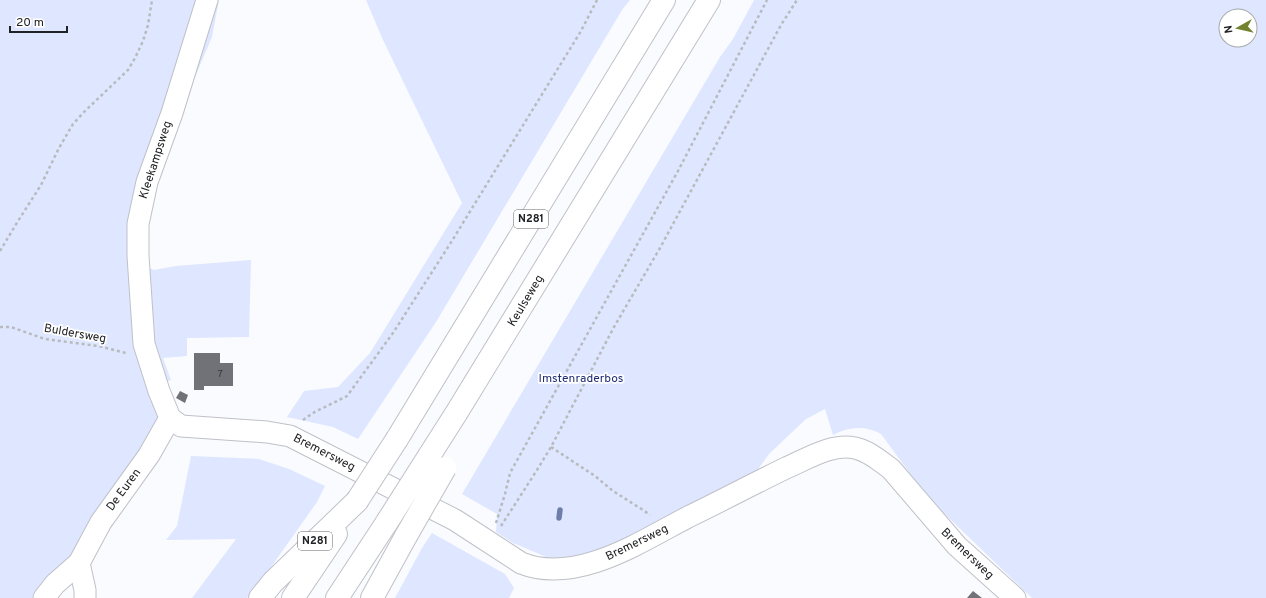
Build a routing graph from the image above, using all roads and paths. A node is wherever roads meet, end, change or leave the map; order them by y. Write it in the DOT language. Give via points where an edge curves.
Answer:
graph roads {
  1 [pos="152,0"];
  2 [pos="207,0"];
  3 [pos="597,0"];
  4 [pos="664,0"];
  5 [pos="709,0"];
  6 [pos="767,0"];
  7 [pos="797,0"];
  8 [pos="0,251"];
  9 [pos="0,327"];
  10 [pos="148,357"];
  11 [pos="170,418"];
  12 [pos="290,436"];
  13 [pos="550,447"];
  14 [pos="437,462"];
  15 [pos="357,501"];
  16 [pos="666,528"];
  17 [pos="490,543"];
  18 [pos="79,563"];
  19 [pos="44,598"];
  20 [pos="85,598"];
  21 [pos="260,598"];
  22 [pos="293,598"];
  23 [pos="337,598"];
  24 [pos="372,598"];
  25 [pos="1015,598"];
  1 -- 8 [label="path" via="143,41 128,70 73,124 41,185"];
  2 -- 10 [label="street, Kleekampsweg" via="172,113 147,182 138,224 144,344"];
  3 -- 12 [label="path" via="581,31 393,333 347,396 316,411 297,425"];
  4 -- 15 [label="highway, N281, bridge"];
  5 -- 14 [label="highway, Keulseweg" via="457,412"];
  6 -- 17 [label="path" via="678,171 510,473"];
  7 -- 13 [label="path"];
  9 -- 10 [label="path, Buldersweg" via="11,327 45,339 98,346"];
  10 -- 11 [label="street, Kleekampsweg"];
  11 -- 12 [label="street, Bremersweg" via="181,426"];
  11 -- 18 [label="street, De Euren" via="149,455 101,522"];
  12 -- 17 [label="street, Bremersweg" via="455,520"];
  13 -- 16 [label="path"];
  13 -- 17 [label="path"];
  14 -- 23 [label="highway, Keulseweg, bridge" via="387,522"];
  14 -- 24 [label="highway, bridge" via="406,536"];
  15 -- 21 [label="highway, N281" via="273,582"];
  15 -- 22 [label="highway, N281"];
  16 -- 17 [label="street, Bremersweg" via="606,559 585,565 558,568 541,569 525,565"];
  16 -- 25 [label="street, Bremersweg" via="820,452 844,447 855,448 865,451 891,469 957,546"];
  18 -- 19 [label="street, De Euren" via="55,584"];
  18 -- 20 [label="street"];
}
